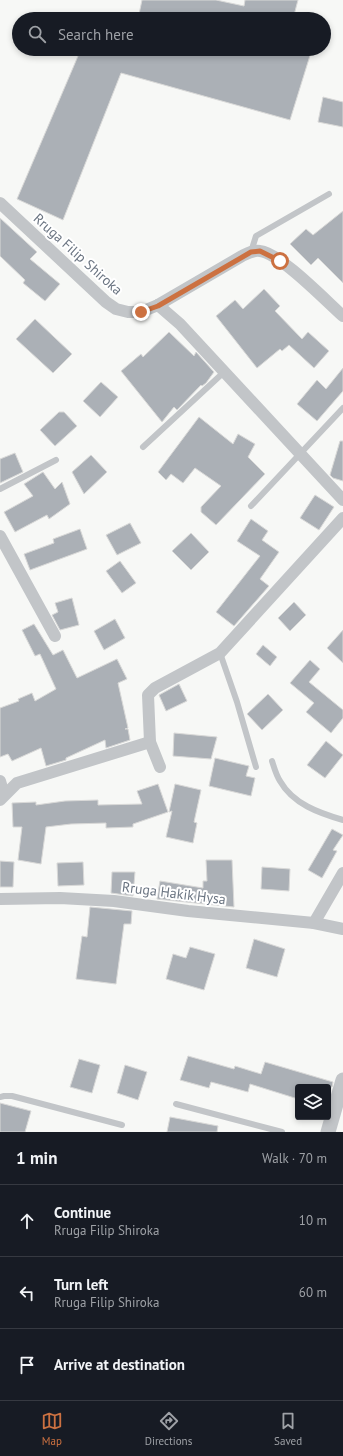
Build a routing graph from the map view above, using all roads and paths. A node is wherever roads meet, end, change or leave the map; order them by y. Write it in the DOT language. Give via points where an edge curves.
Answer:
graph roads {
  1 [pos="329,194"];
  2 [pos="0,203"];
  3 [pos="251,252"];
  4 [pos="158,306"];
  5 [pos="343,316"];
  6 [pos="223,373"];
  7 [pos="343,408"];
  8 [pos="143,447"];
  9 [pos="299,454"];
  10 [pos="56,460"];
  11 [pos="0,489"];
  12 [pos="343,500"];
  13 [pos="251,506"];
  14 [pos="343,518"];
  15 [pos="0,536"];
  16 [pos="55,636"];
  17 [pos="220,653"];
  18 [pos="150,742"];
  19 [pos="272,761"];
  20 [pos="160,767"];
  21 [pos="256,767"];
  22 [pos="0,781"];
  23 [pos="2,798"];
  24 [pos="343,820"];
  25 [pos="343,873"];
  26 [pos="0,899"];
  27 [pos="314,923"];
  28 [pos="343,929"];
  29 [pos="343,1080"];
  30 [pos="0,1097"];
  31 [pos="176,1104"];
  32 [pos="122,1125"];
  33 [pos="282,1132"];
  34 [pos="328,1132"];
  1 -- 3 [label="lane" via="256,236"];
  2 -- 4 [label="street, Rruga Filip Shiroka" via="106,302 128,312 141,312"];
  3 -- 4 [label="street, Rruga Filip Shiroka"];
  3 -- 5 [label="street" via="260,251 280,261"];
  4 -- 6 [label="street" via="180,324"];
  6 -- 8 [label="lane"];
  6 -- 9 [label="street"];
  7 -- 9 [label="lane"];
  9 -- 12 [label="street"];
  9 -- 13 [label="lane"];
  10 -- 11 [label="lane"];
  14 -- 17 [label="street"];
  15 -- 16 [label="street"];
  17 -- 18 [label="street" via="155,688 148,695"];
  17 -- 21 [label="lane"];
  18 -- 20 [label="street"];
  18 -- 23 [label="street" via="17,783"];
  19 -- 24 [label="lane" via="280,782 299,802 321,814"];
  22 -- 23 [label="street"];
  25 -- 27 [label="street"];
  26 -- 27 [label="street, Rruga Hakik Hysa" via="60,898 114,901"];
  27 -- 28 [label="street, Rruga Hakik Hysa"];
  29 -- 34 [label="street"];
  30 -- 32 [label="lane" via="12,1096"];
  31 -- 33 [label="lane"];
}
